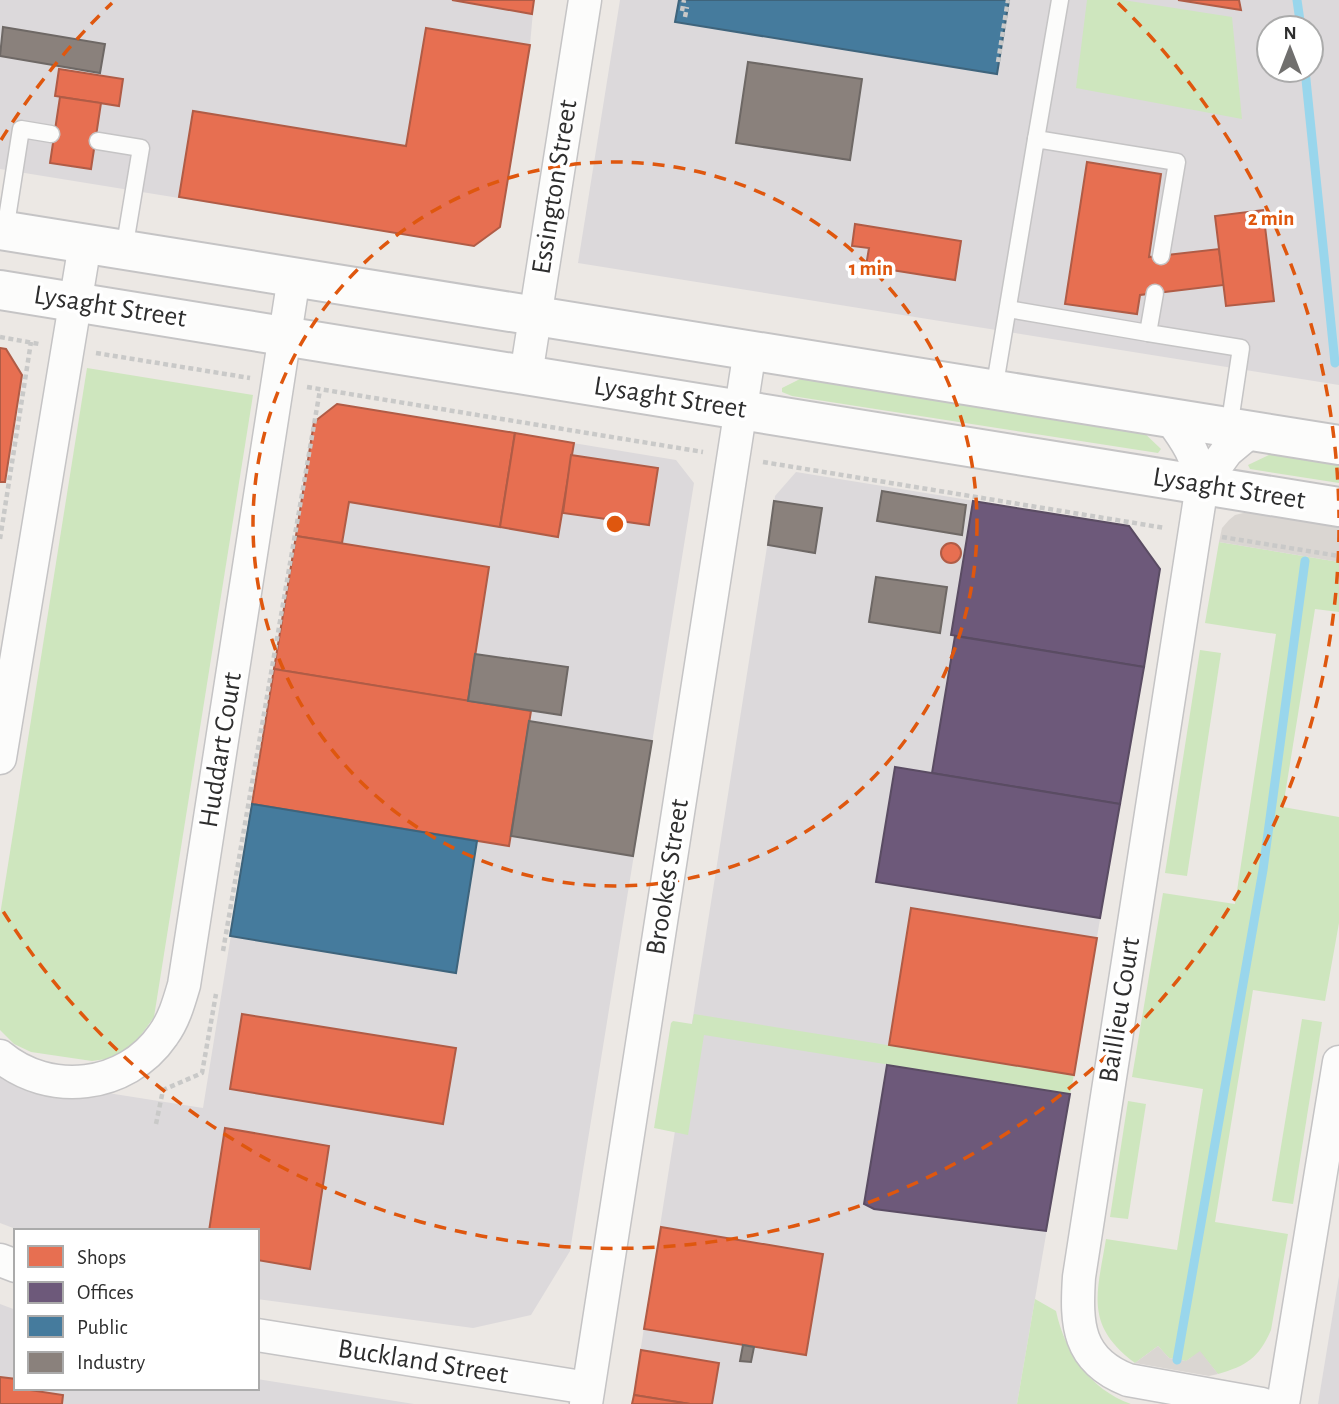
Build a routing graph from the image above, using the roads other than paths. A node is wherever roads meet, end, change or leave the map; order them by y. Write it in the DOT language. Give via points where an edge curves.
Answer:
graph roads {
  1 [pos="585,0"];
  2 [pos="1060,0"];
  3 [pos="51,134"];
  4 [pos="1036,139"];
  5 [pos="98,141"];
  6 [pos="2,231"];
  7 [pos="85,244"];
  8 [pos="124,250"];
  9 [pos="1161,256"];
  10 [pos="294,277"];
  11 [pos="0,289"];
  12 [pos="1155,293"];
  13 [pos="75,302"];
  14 [pos="1008,309"];
  15 [pos="535,316"];
  16 [pos="1148,333"];
  17 [pos="285,336"];
  18 [pos="750,350"];
  19 [pos="526,375"];
  20 [pos="994,390"];
  21 [pos="740,410"];
  22 [pos="1170,418"];
  23 [pos="1240,429"];
  24 [pos="1339,445"];
  25 [pos="1202,485"];
  26 [pos="1339,507"];
  27 [pos="0,758"];
  28 [pos="0,1056"];
  29 [pos="1339,1062"];
  30 [pos="259,1335"];
  31 [pos="587,1396"];
  32 [pos="1262,1404"];
  33 [pos="1283,1404"];
  1 -- 15 [label="street, Essington Street"];
  2 -- 4 [label="lane"];
  3 -- 6 [label="lane" via="21,129"];
  4 -- 9 [label="lane" via="1177,162"];
  4 -- 14 [label="lane"];
  5 -- 8 [label="lane" via="141,148"];
  6 -- 7 [label="street, Lysaght Street"];
  7 -- 8 [label="street, Lysaght Street"];
  7 -- 13 [label="street"];
  8 -- 10 [label="street, Lysaght Street"];
  10 -- 15 [label="street, Lysaght Street"];
  10 -- 17 [label="street, Huddart Court"];
  11 -- 13 [label="street, Lysaght Street"];
  12 -- 16 [label="lane"];
  13 -- 17 [label="street, Lysaght Street"];
  13 -- 27 [label="street"];
  14 -- 16 [label="lane"];
  14 -- 20 [label="lane"];
  15 -- 18 [label="street, Lysaght Street"];
  15 -- 19 [label="street, Essington Street"];
  16 -- 23 [label="lane" via="1241,348"];
  17 -- 19 [label="street, Lysaght Street"];
  17 -- 28 [label="street, Huddart Court" via="184,985 175,1014 146,1055 107,1077 79,1083 50,1081 25,1073"];
  18 -- 20 [label="street, Lysaght Street"];
  18 -- 21 [label="street, Brookes Street"];
  19 -- 21 [label="street, Lysaght Street"];
  20 -- 22 [label="street, Lysaght Street"];
  21 -- 25 [label="street, Lysaght Street"];
  21 -- 31 [label="street, Brookes Street"];
  22 -- 23 [label="street, Lysaght Street"];
  22 -- 25 [label="street, Baillieu Court" via="1198,463"];
  23 -- 24 [label="street, Lysaght Street"];
  23 -- 25 [label="street, Baillieu Court"];
  25 -- 26 [label="street, Lysaght Street"];
  25 -- 32 [label="street, Baillieu Court" via="1076,1311 1090,1351 1113,1374"];
  29 -- 33 [label="street"];
  30 -- 31 [label="street, Buckland Street"];
}
